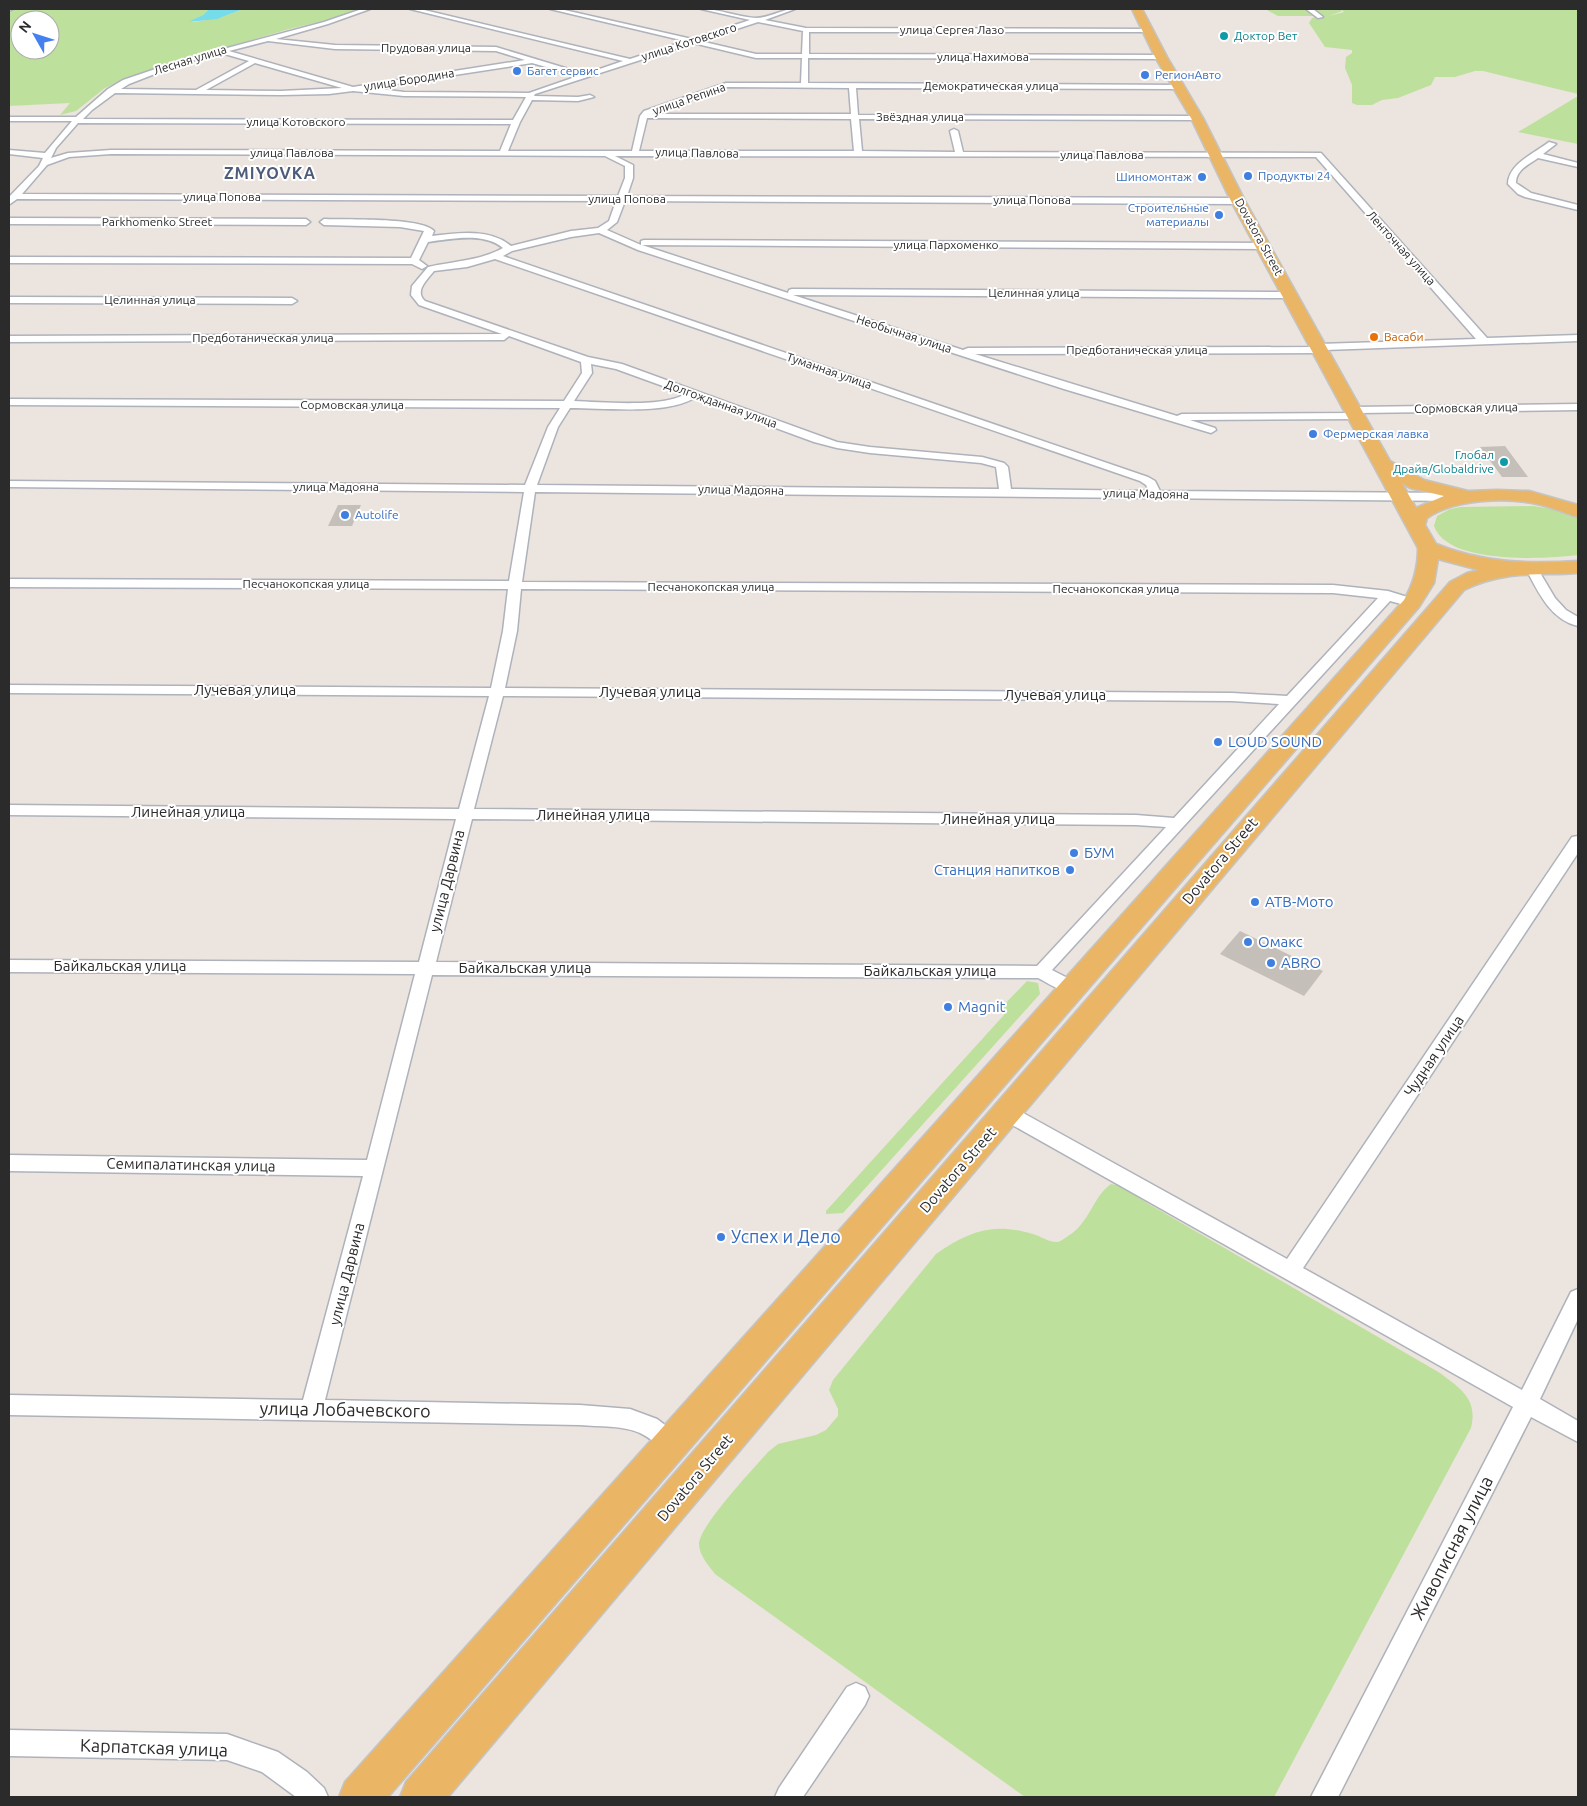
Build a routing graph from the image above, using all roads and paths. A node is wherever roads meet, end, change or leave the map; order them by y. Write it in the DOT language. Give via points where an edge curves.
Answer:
graph roads {
  1 [pos="367,9"];
  2 [pos="413,9"];
  3 [pos="553,9"];
  4 [pos="704,9"];
  5 [pos="792,9"];
  6 [pos="1137,9"];
  7 [pos="1309,9"];
  8 [pos="1320,17"];
  9 [pos="757,20"];
  10 [pos="806,30"];
  11 [pos="1148,30"];
  12 [pos="262,39"];
  13 [pos="692,42"];
  14 [pos="219,51"];
  15 [pos="805,56"];
  16 [pos="1161,57"];
  17 [pos="256,60"];
  18 [pos="535,61"];
  19 [pos="631,62"];
  20 [pos="586,76"];
  21 [pos="804,86"];
  22 [pos="852,86"];
  23 [pos="1179,87"];
  24 [pos="353,88"];
  25 [pos="111,91"];
  26 [pos="195,93"];
  27 [pos="529,97"];
  28 [pos="590,97"];
  29 [pos="644,116"];
  30 [pos="855,117"];
  31 [pos="1197,118"];
  32 [pos="9,120"];
  33 [pos="77,120"];
  34 [pos="516,122"];
  35 [pos="954,131"];
  36 [pos="1552,144"];
  37 [pos="9,152"];
  38 [pos="596,153"];
  39 [pos="635,153"];
  40 [pos="649,153"];
  41 [pos="503,154"];
  42 [pos="858,154"];
  43 [pos="960,155"];
  44 [pos="1536,155"];
  45 [pos="1215,156"];
  46 [pos="1318,156"];
  47 [pos="46,160"];
  48 [pos="629,165"];
  49 [pos="1578,165"];
  50 [pos="12,199"];
  51 [pos="623,199"];
  52 [pos="1238,201"];
  53 [pos="1578,208"];
  54 [pos="9,222"];
  55 [pos="306,222"];
  56 [pos="324,222"];
  57 [pos="600,230"];
  58 [pos="427,235"];
  59 [pos="629,243"];
  60 [pos="1264,246"];
  61 [pos="509,249"];
  62 [pos="495,256"];
  63 [pos="9,260"];
  64 [pos="414,261"];
  65 [pos="431,269"];
  66 [pos="777,292"];
  67 [pos="1290,294"];
  68 [pos="9,300"];
  69 [pos="292,301"];
  70 [pos="517,337"];
  71 [pos="1578,338"];
  72 [pos="9,339"];
  73 [pos="1484,341"];
  74 [pos="1319,348"];
  75 [pos="953,351"];
  76 [pos="586,360"];
  77 [pos="693,394"];
  78 [pos="9,402"];
  79 [pos="566,406"];
  80 [pos="1578,407"];
  81 [pos="1356,413"];
  82 [pos="1164,417"];
  83 [pos="1211,430"];
  84 [pos="1383,465"];
  85 [pos="9,484"];
  86 [pos="530,488"];
  87 [pos="1005,492"];
  88 [pos="1578,492"];
  89 [pos="1156,494"];
  90 [pos="1524,496"];
  91 [pos="1399,497"];
  92 [pos="1474,497"];
  93 [pos="1578,511"];
  94 [pos="1421,537"];
  95 [pos="1578,568"];
  96 [pos="1521,569"];
  97 [pos="9,583"];
  98 [pos="515,584"];
  99 [pos="1400,599"];
  100 [pos="1578,622"];
  101 [pos="9,689"];
  102 [pos="497,691"];
  103 [pos="1292,701"];
  104 [pos="9,810"];
  105 [pos="464,814"];
  106 [pos="1178,823"];
  107 [pos="1578,841"];
  108 [pos="9,966"];
  109 [pos="426,967"];
  110 [pos="1041,972"];
  111 [pos="1073,988"];
  112 [pos="1007,1112"];
  113 [pos="9,1163"];
  114 [pos="374,1168"];
  115 [pos="1290,1271"];
  116 [pos="1578,1298"];
  117 [pos="1527,1403"];
  118 [pos="9,1405"];
  119 [pos="312,1409"];
  120 [pos="1578,1432"];
  121 [pos="673,1444"];
  122 [pos="856,1696"];
  123 [pos="9,1743"];
  124 [pos="315,1797"];
  125 [pos="360,1797"];
  126 [pos="421,1797"];
  127 [pos="788,1797"];
  128 [pos="1324,1797"];
  1 -- 12 [label="street, Лесная улица"];
  2 -- 19 [label="street, Прудовая улица"];
  3 -- 13 [label="street, улица Нахимова"];
  4 -- 9 [label="street, улица Сергея Лазо"];
  5 -- 9 [label="street, улица Котовского"];
  6 -- 11 [label="main road, Dovatora Street"];
  7 -- 8 [label="street"];
  9 -- 10 [label="street, улица Сергея Лазо"];
  9 -- 13 [label="street, улица Котовского"];
  10 -- 11 [label="street, улица Сергея Лазо"];
  10 -- 15 [label="street"];
  11 -- 16 [label="main road, Dovatora Street"];
  12 -- 14 [label="street, Лесная улица"];
  12 -- 18 [label="street, Прудовая улица" via="335,47 487,48"];
  13 -- 15 [label="street, улица Нахимова" via="756,56"];
  13 -- 19 [label="street, улица Котовского"];
  14 -- 17 [label="street, улица Бородина"];
  14 -- 25 [label="street, Лесная улица" via="139,76"];
  15 -- 16 [label="street, улица Нахимова"];
  15 -- 21 [label="street"];
  16 -- 23 [label="main road, Dovatora Street"];
  17 -- 24 [label="street, улица Бородина"];
  17 -- 26 [label="street"];
  18 -- 20 [label="street, Прудовая улица"];
  18 -- 24 [label="street, улица Бородина"];
  19 -- 20 [label="street, улица Котовского"];
  20 -- 27 [label="street, улица Котовского"];
  21 -- 22 [label="street, Демократическая улица"];
  21 -- 29 [label="street, улица Репина" via="719,86"];
  22 -- 23 [label="street, Демократическая улица"];
  22 -- 30 [label="street"];
  23 -- 31 [label="main road, Dovatora Street"];
  24 -- 26 [label="street, улица Котовского" via="329,92"];
  24 -- 27 [label="street, улица Котовского" via="404,94"];
  25 -- 26 [label="street, улица Котовского"];
  25 -- 33 [label="street, Лесная улица"];
  27 -- 28 [label="street, улица Котовского" via="578,100"];
  27 -- 34 [label="street"];
  29 -- 30 [label="street, Звёздная улица"];
  29 -- 39 [label="street, улица Репина"];
  30 -- 31 [label="street, Звёздная улица"];
  30 -- 42 [label="street"];
  31 -- 45 [label="main road, Dovatora Street"];
  32 -- 33 [label="street, улица Котовского"];
  33 -- 34 [label="street, улица Котовского"];
  33 -- 47 [label="street, Лесная улица" via="53,146"];
  34 -- 41 [label="street"];
  35 -- 43 [label="street"];
  36 -- 44 [label="street"];
  37 -- 47 [label="street"];
  38 -- 39 [label="street, улица Павлова"];
  38 -- 41 [label="street, улица Павлова"];
  38 -- 48 [label="street"];
  39 -- 40 [label="street, улица Павлова"];
  40 -- 42 [label="street, улица Павлова"];
  40 -- 48 [label="street"];
  41 -- 47 [label="street, улица Павлова" via="111,152"];
  42 -- 43 [label="street, улица Павлова"];
  43 -- 45 [label="street, улица Павлова"];
  44 -- 49 [label="street"];
  44 -- 53 [label="street" via="1516,170 1512,180 1516,189"];
  45 -- 46 [label="street, улица Павлова"];
  45 -- 52 [label="main road, Dovatora Street"];
  46 -- 73 [label="street, Ленточная улица"];
  47 -- 50 [label="street, Лесная улица"];
  48 -- 51 [label="street"];
  50 -- 51 [label="street, улица Попова"];
  51 -- 52 [label="street, улица Попова"];
  51 -- 57 [label="street" via="613,222"];
  52 -- 60 [label="main road, Dovatora Street"];
  54 -- 55 [label="street, Parkhomenko Street"];
  56 -- 58 [label="street" via="400,224 424,228"];
  57 -- 59 [label="street, Необычная улица"];
  57 -- 61 [label="street"];
  58 -- 61 [label="street" via="490,238 504,243"];
  58 -- 64 [label="street"];
  59 -- 60 [label="street, улица Пархоменко"];
  59 -- 66 [label="street, Необычная улица"];
  60 -- 67 [label="main road, Dovatora Street"];
  61 -- 62 [label="street"];
  62 -- 65 [label="street"];
  62 -- 89 [label="street, Туманная улица" via="1144,479 1151,483"];
  63 -- 64 [label="street"];
  64 -- 65 [label="street"];
  65 -- 70 [label="street, Долгожданная улица" via="414,293 416,299"];
  66 -- 67 [label="street, Целинная улица"];
  66 -- 75 [label="street, Необычная улица"];
  67 -- 74 [label="main road, Dovatora Street"];
  68 -- 69 [label="street, Целинная улица"];
  70 -- 72 [label="street, Предботаническая улица"];
  70 -- 76 [label="street, Долгожданная улица"];
  71 -- 73 [label="street, Предботаническая улица"];
  73 -- 74 [label="street, Предботаническая улица"];
  74 -- 75 [label="street, Предботаническая улица"];
  74 -- 81 [label="main road, Dovatora Street"];
  75 -- 82 [label="street, Необычная улица"];
  76 -- 77 [label="street, Долгожданная улица" via="618,366"];
  76 -- 79 [label="street, улица Дарвина" via="587,374"];
  77 -- 79 [label="street, Сормовская улица" via="670,404"];
  77 -- 87 [label="street, Долгожданная улица" via="837,445 992,462 1002,467"];
  78 -- 79 [label="street, Сормовская улица"];
  79 -- 86 [label="street, улица Дарвина" via="553,427"];
  80 -- 81 [label="street, Сормовская улица"];
  81 -- 82 [label="street, Сормовская улица"];
  81 -- 84 [label="main road, Dovatora Street"];
  82 -- 83 [label="street, Необычная улица"];
  84 -- 91 [label="main road, Dovatora Street"];
  84 -- 92 [label="main road" via="1418,484"];
  85 -- 86 [label="street, улица Мадояна"];
  86 -- 87 [label="street, улица Мадояна"];
  86 -- 98 [label="street, улица Дарвина"];
  87 -- 89 [label="street, улица Мадояна"];
  88 -- 90 [label="main road"];
  89 -- 91 [label="street, улица Мадояна"];
  90 -- 92 [label="main road"];
  90 -- 93 [label="main road"];
  91 -- 92 [label="street, улица Мадояна"];
  91 -- 94 [label="main road, Dovatora Street"];
  92 -- 94 [label="main road" via="1432,505 1418,515"];
  94 -- 96 [label="main road" via="1459,560"];
  94 -- 99 [label="main road, Dovatora Street" via="1429,569 1422,588"];
  95 -- 96 [label="main road"];
  96 -- 100 [label="street" via="1555,608"];
  96 -- 112 [label="main road, Dovatora Street" via="1474,577 1457,586"];
  97 -- 98 [label="street, Песчанокопская улица"];
  98 -- 99 [label="street, Песчанокопская улица" via="1333,590 1362,591"];
  98 -- 102 [label="street, улица Дарвина" via="510,631"];
  99 -- 103 [label="street, Dovatora Street"];
  99 -- 111 [label="main road, Dovatora Street"];
  101 -- 102 [label="street, Лучевая улица"];
  102 -- 103 [label="street, Лучевая улица" via="1232,697"];
  102 -- 105 [label="street, улица Дарвина"];
  103 -- 106 [label="street, Dovatora Street"];
  104 -- 105 [label="street, Линейная улица"];
  105 -- 106 [label="street, Линейная улица"];
  105 -- 109 [label="street, улица Дарвина"];
  106 -- 110 [label="street, Dovatora Street"];
  107 -- 115 [label="street, Чудная улица"];
  108 -- 109 [label="street, Байкальская улица"];
  109 -- 110 [label="street, Байкальская улица"];
  109 -- 114 [label="street, улица Дарвина"];
  110 -- 111 [label="street"];
  111 -- 121 [label="main road, Dovatora Street"];
  112 -- 115 [label="street"];
  112 -- 126 [label="main road, Dovatora Street"];
  113 -- 114 [label="street, Семипалатинская улица"];
  114 -- 119 [label="street, улица Дарвина"];
  115 -- 117 [label="street"];
  116 -- 117 [label="street, Живописная улица"];
  117 -- 120 [label="street"];
  117 -- 128 [label="street, Живописная улица"];
  118 -- 119 [label="street, улица Лобачевского"];
  119 -- 121 [label="street, улица Лобачевского" via="630,1419 649,1426"];
  121 -- 125 [label="main road, Dovatora Street"];
  122 -- 127 [label="street"];
  123 -- 124 [label="street, Карпатская улица" via="227,1747 269,1761"];
}
